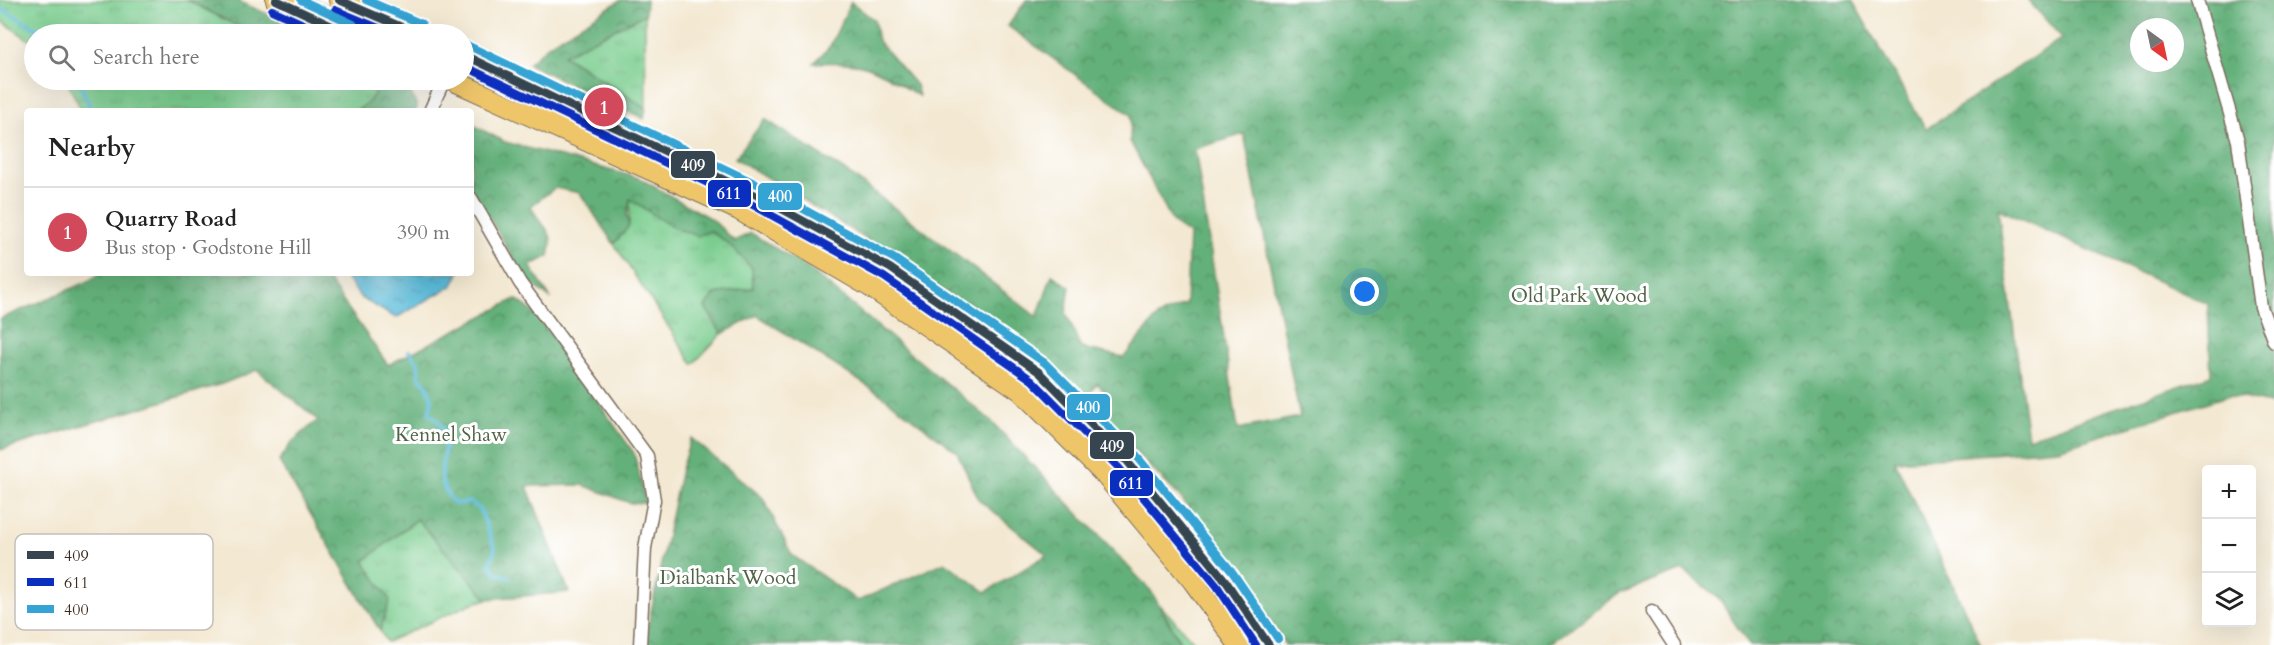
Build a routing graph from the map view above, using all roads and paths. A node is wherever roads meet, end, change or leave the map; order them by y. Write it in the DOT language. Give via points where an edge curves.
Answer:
graph roads {
  1 [pos="276,0"];
  2 [pos="339,0"];
  3 [pos="2197,0"];
  4 [pos="328,24"];
  5 [pos="395,24"];
  6 [pos="474,60"];
  7 [pos="439,90"];
  8 [pos="474,90"];
  9 [pos="431,108"];
  10 [pos="474,203"];
  11 [pos="2274,342"];
  12 [pos="1652,611"];
  13 [pos="640,645"];
  14 [pos="1239,645"];
  15 [pos="1269,645"];
  16 [pos="1674,645"];
  1 -- 4 [label="highway"];
  2 -- 5 [label="highway"];
  3 -- 11 [label="street" via="2238,141 2261,307"];
  6 -- 15 [label="highway" via="756,195 890,268 1039,372 1127,461 1225,580"];
  7 -- 9 [label="street"];
  8 -- 14 [label="highway" via="739,210 869,286 1020,390 1105,475 1193,581"];
  10 -- 13 [label="street" via="520,283 646,456 654,500 645,548"];
  12 -- 16 [label="street"];
}
